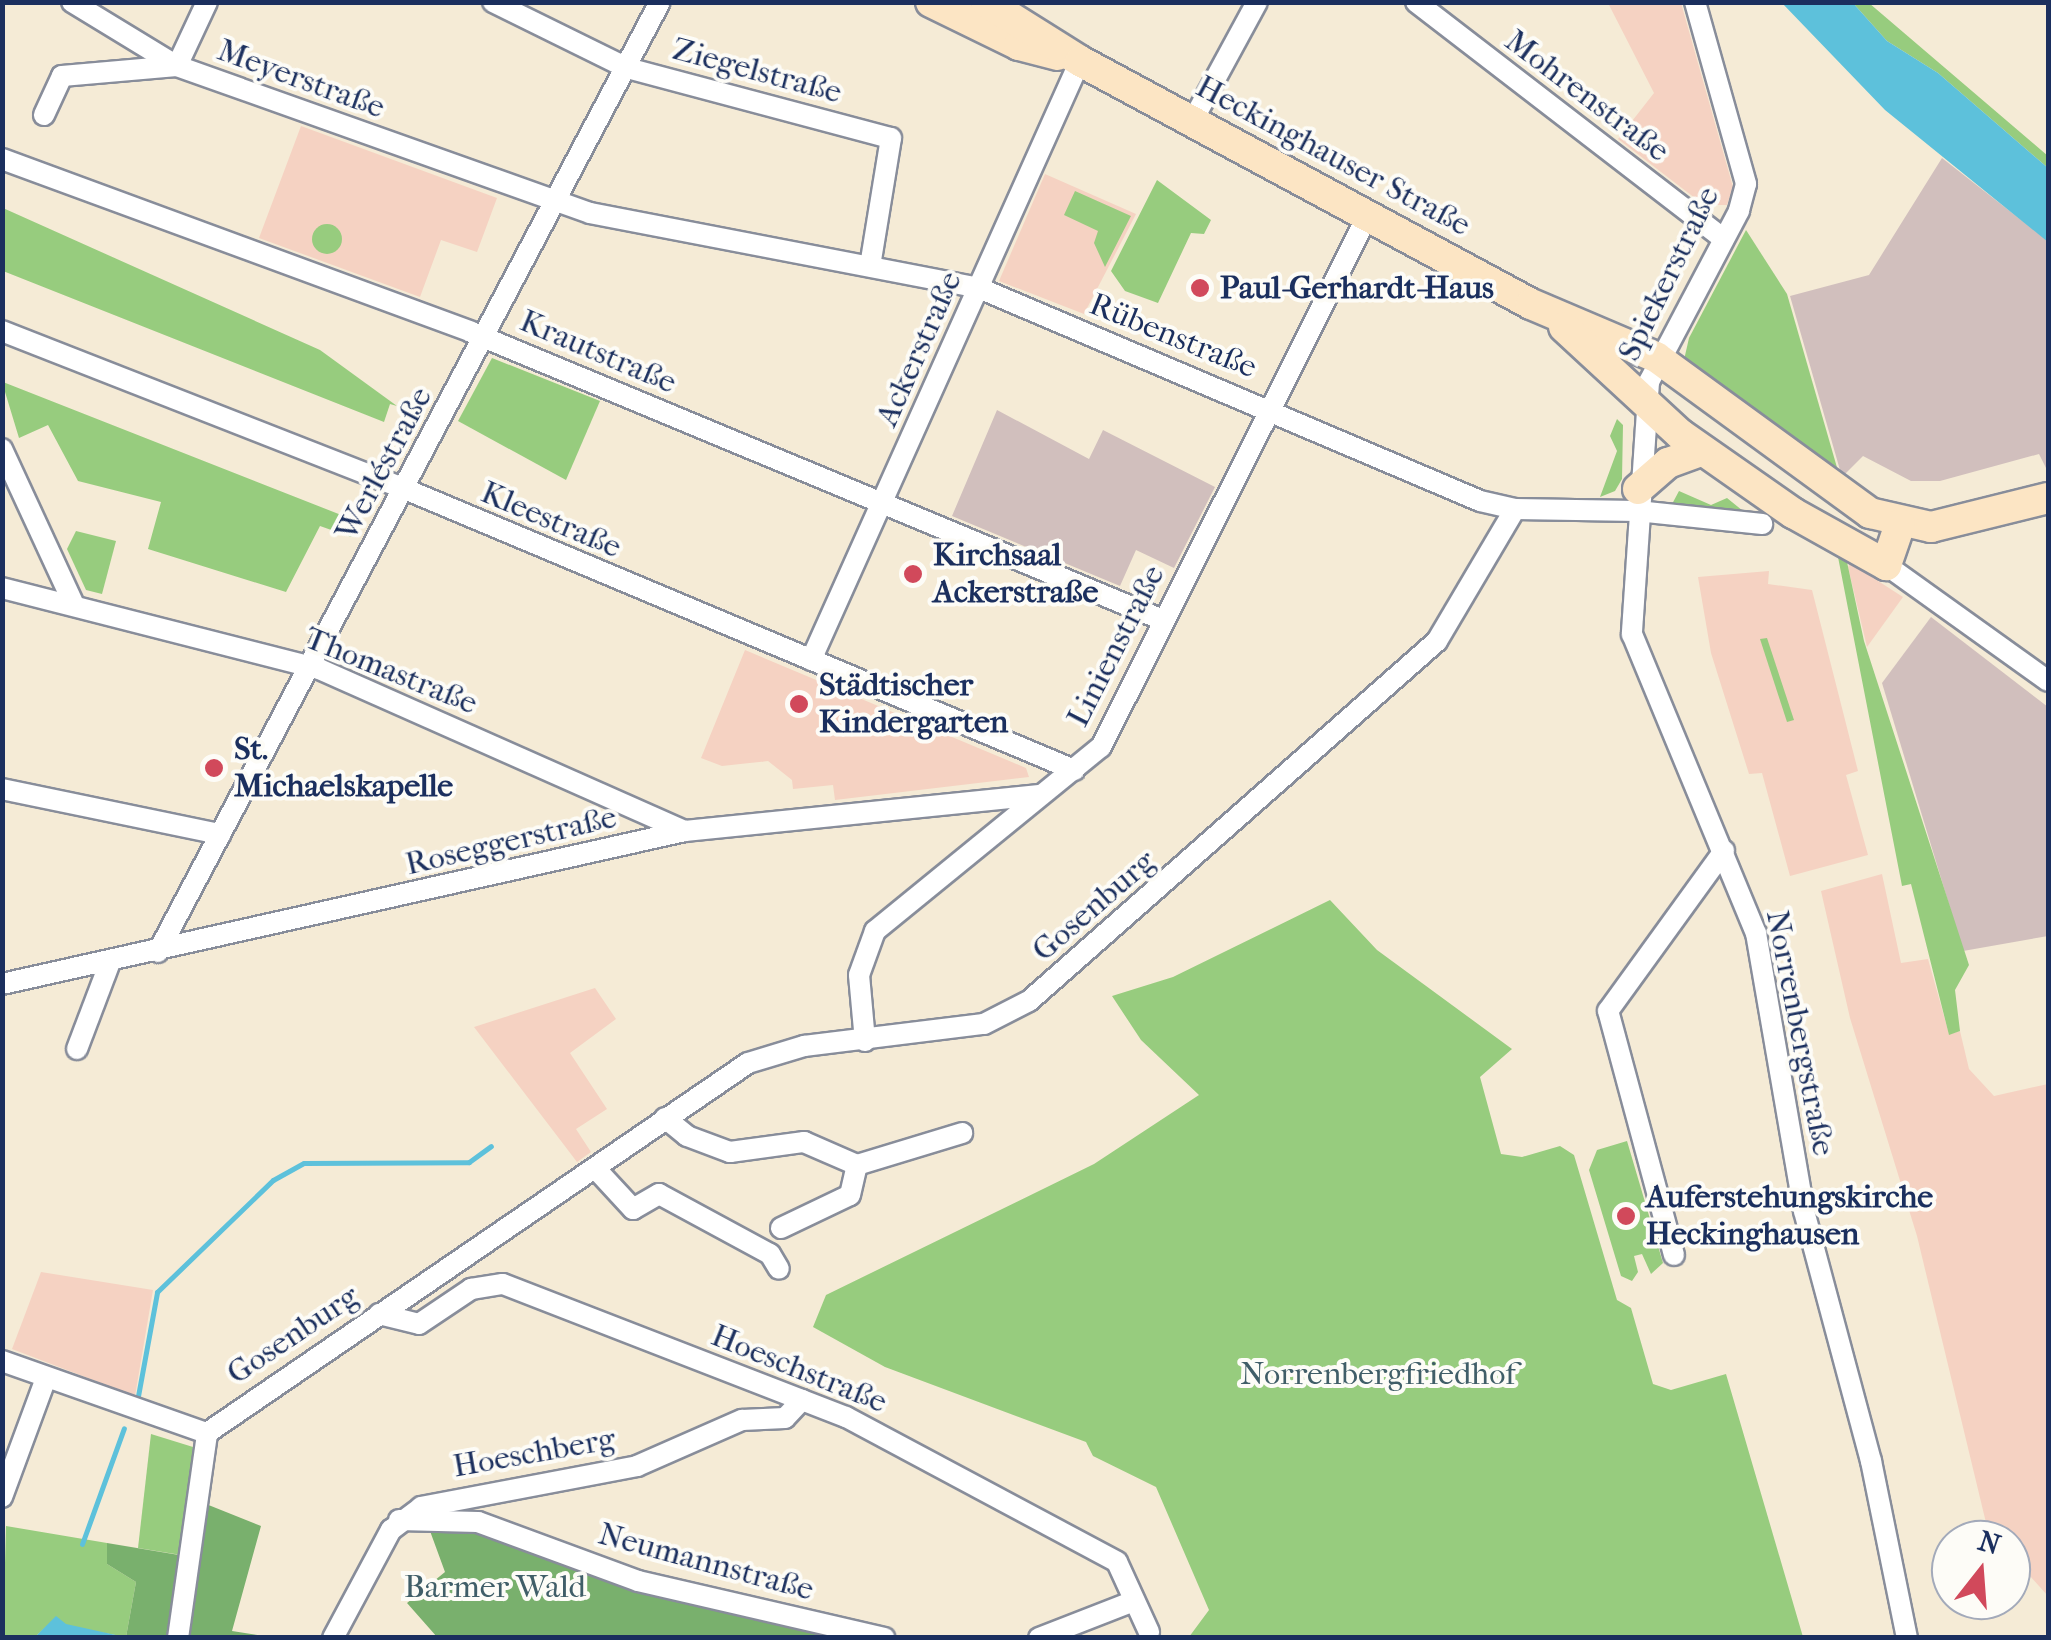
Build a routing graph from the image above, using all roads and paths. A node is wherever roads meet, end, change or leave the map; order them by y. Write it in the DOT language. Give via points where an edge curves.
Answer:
graph roads {
  1 [pos="72,2"];
  2 [pos="208,2"];
  3 [pos="493,2"];
  4 [pos="660,2"];
  5 [pos="930,2"];
  6 [pos="986,2"];
  7 [pos="1257,2"];
  8 [pos="1416,2"];
  9 [pos="1695,2"];
  10 [pos="1080,60"];
  11 [pos="177,66"];
  12 [pos="627,68"];
  13 [pos="44,115"];
  14 [pos="1193,120"];
  15 [pos="2,160"];
  16 [pos="556,202"];
  17 [pos="1370,214"];
  18 [pos="1722,238"];
  19 [pos="870,266"];
  20 [pos="979,288"];
  21 [pos="1551,314"];
  22 [pos="2,331"];
  23 [pos="485,338"];
  24 [pos="1656,358"];
  25 [pos="1643,404"];
  26 [pos="1272,409"];
  27 [pos="2,449"];
  28 [pos="1701,451"];
  29 [pos="405,488"];
  30 [pos="2048,498"];
  31 [pos="1638,500"];
  32 [pos="884,504"];
  33 [pos="1514,509"];
  34 [pos="1762,524"];
  35 [pos="1900,524"];
  36 [pos="1886,566"];
  37 [pos="2,588"];
  38 [pos="73,603"];
  39 [pos="1164,620"];
  40 [pos="811,660"];
  41 [pos="308,666"];
  42 [pos="2048,681"];
  43 [pos="1074,770"];
  44 [pos="2,790"];
  45 [pos="1039,796"];
  46 [pos="685,832"];
  47 [pos="220,834"];
  48 [pos="1724,851"];
  49 [pos="158,952"];
  50 [pos="110,962"];
  51 [pos="2,984"];
  52 [pos="864,1040"];
  53 [pos="77,1049"];
  54 [pos="665,1118"];
  55 [pos="962,1132"];
  56 [pos="857,1165"];
  57 [pos="595,1168"];
  58 [pos="781,1228"];
  59 [pos="1674,1255"];
  60 [pos="778,1270"];
  61 [pos="379,1314"];
  62 [pos="2,1361"];
  63 [pos="46,1378"];
  64 [pos="802,1400"];
  65 [pos="207,1433"];
  66 [pos="2,1496"];
  67 [pos="399,1520"];
  68 [pos="1134,1601"];
  69 [pos="1149,1632"];
  70 [pos="178,1638"];
  71 [pos="332,1638"];
  72 [pos="884,1638"];
  73 [pos="1039,1638"];
  74 [pos="1907,1638"];
  1 -- 11 [label="street"];
  2 -- 11 [label="street"];
  3 -- 12 [label="street, Ziegelstraße"];
  4 -- 12 [label="street, Werléstraße"];
  5 -- 10 [label="main road, Heckinghauser Straße" via="1019,44"];
  6 -- 10 [label="main road, Heckinghauser Straße"];
  7 -- 14 [label="street"];
  8 -- 18 [label="street, Mohrenstraße"];
  9 -- 18 [label="street, Spiekerstraße" via="1746,184 1742,206"];
  10 -- 14 [label="main road, Heckinghauser Straße"];
  10 -- 20 [label="street, Ackerstraße"];
  11 -- 13 [label="street, Meyerstraße" via="62,76"];
  11 -- 16 [label="street, Meyerstraße"];
  12 -- 16 [label="street, Werléstraße"];
  12 -- 19 [label="street, Ziegelstraße" via="891,138"];
  14 -- 17 [label="main road, Heckinghauser Straße"];
  15 -- 23 [label="street, Krautstraße"];
  16 -- 19 [label="street, Rübenstraße"];
  16 -- 23 [label="street, Werléstraße"];
  17 -- 21 [label="main road, Heckinghauser Straße"];
  17 -- 26 [label="street, Linienstraße"];
  18 -- 24 [label="street, Spiekerstraße"];
  19 -- 20 [label="street, Rübenstraße"];
  20 -- 26 [label="street, Rübenstraße"];
  20 -- 32 [label="street, Ackerstraße"];
  21 -- 24 [label="main road, Heckinghauser Straße"];
  21 -- 25 [label="main road, Heckinghauser Straße"];
  22 -- 29 [label="street, Kleestraße"];
  23 -- 29 [label="street, Werléstraße"];
  23 -- 32 [label="street, Krautstraße"];
  24 -- 25 [label="street, Spiekerstraße"];
  24 -- 35 [label="main road, Heckinghauser Straße" via="1809,473"];
  25 -- 28 [label="main road, Heckinghauser Straße"];
  25 -- 31 [label="street, Spiekerstraße"];
  26 -- 33 [label="street, Rübenstraße" via="1480,501"];
  26 -- 39 [label="street, Linienstraße"];
  27 -- 38 [label="street"];
  28 -- 31 [label="main road" via="1668,463"];
  28 -- 36 [label="main road, Heckinghauser Straße"];
  29 -- 40 [label="street, Kleestraße"];
  29 -- 41 [label="street, Werléstraße"];
  30 -- 35 [label="main road" via="1931,527"];
  31 -- 33 [label="street, Rübenstraße"];
  31 -- 34 [label="street, Rübenstraße"];
  31 -- 48 [label="street, Norrenbergstraße" via="1635,651"];
  32 -- 39 [label="street, Krautstraße"];
  32 -- 40 [label="street, Ackerstraße"];
  33 -- 52 [label="street, Gosenburg" via="1438,640 1029,1001 984,1024"];
  35 -- 36 [label="main road"];
  36 -- 42 [label="street"];
  37 -- 38 [label="street, Thomastraße"];
  38 -- 41 [label="street, Thomastraße"];
  39 -- 43 [label="street, Linienstraße" via="1101,747"];
  40 -- 43 [label="street, Kleestraße"];
  41 -- 46 [label="street, Thomastraße"];
  41 -- 47 [label="street, Werléstraße"];
  43 -- 45 [label="street, Linienstraße"];
  44 -- 47 [label="street"];
  45 -- 46 [label="street, Roseggerstraße"];
  45 -- 52 [label="street, Linienstraße" via="875,932 861,958"];
  46 -- 49 [label="street, Roseggerstraße"];
  47 -- 49 [label="street, Werléstraße"];
  48 -- 59 [label="street" via="1608,1011"];
  48 -- 74 [label="street, Norrenbergstraße" via="1756,933 1804,1211 1872,1461"];
  49 -- 50 [label="street, Roseggerstraße"];
  50 -- 51 [label="street, Roseggerstraße"];
  50 -- 53 [label="street"];
  52 -- 54 [label="street, Gosenburg" via="804,1046 748,1064"];
  54 -- 56 [label="street" via="687,1136 730,1152 804,1142"];
  54 -- 57 [label="street, Gosenburg"];
  55 -- 56 [label="street"];
  56 -- 58 [label="street" via="850,1195"];
  57 -- 60 [label="street" via="633,1210 659,1194 770,1254"];
  57 -- 61 [label="street, Gosenburg"];
  61 -- 64 [label="street, Hoeschstraße" via="419,1324 483,1284 504,1284"];
  61 -- 65 [label="street, Gosenburg"];
  62 -- 63 [label="street"];
  63 -- 65 [label="street"];
  63 -- 66 [label="street"];
  64 -- 67 [label="street, Hoeschberg" via="785,1418 742,1420 637,1466 436,1500"];
  64 -- 68 [label="street, Hoeschstraße" via="878,1432 1106,1554 1117,1562"];
  65 -- 70 [label="street"];
  67 -- 71 [label="street"];
  67 -- 72 [label="street, Neumannstraße" via="478,1522 638,1582"];
  68 -- 69 [label="street, Hoeschstraße"];
  68 -- 73 [label="street"];
}
